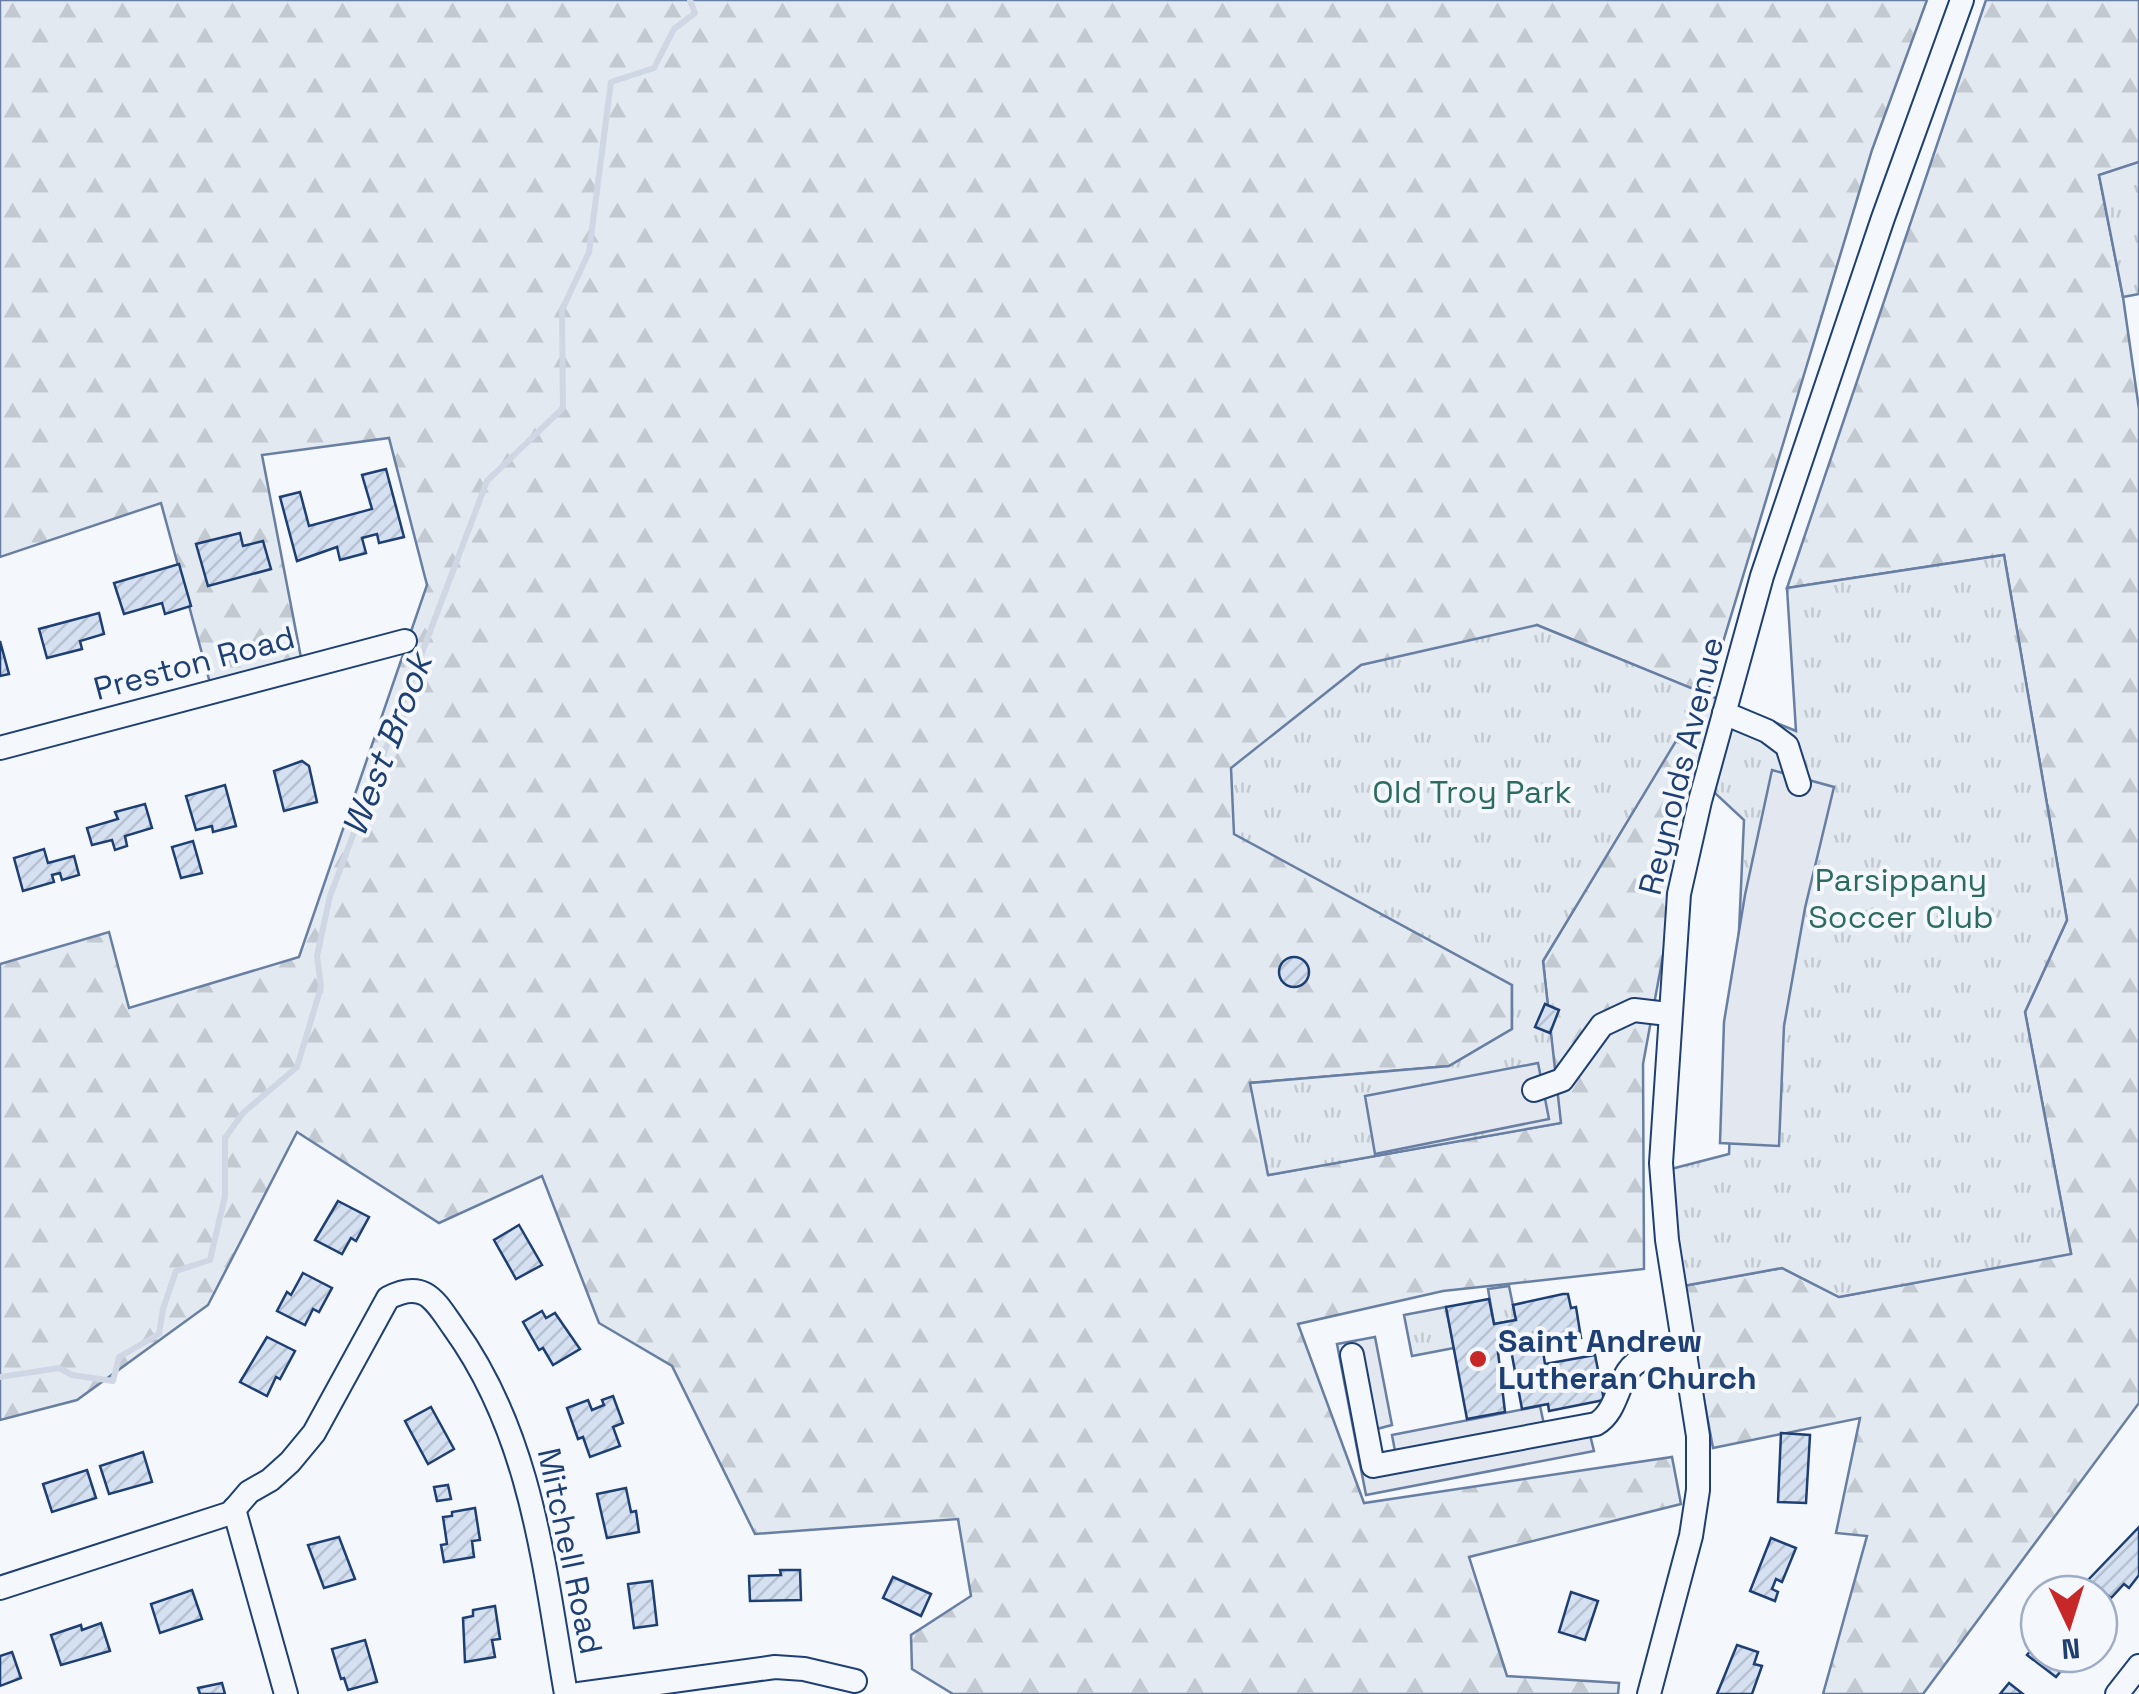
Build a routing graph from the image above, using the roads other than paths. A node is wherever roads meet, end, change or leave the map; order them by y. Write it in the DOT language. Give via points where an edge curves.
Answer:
graph roads {
  1 [pos="1962,0"];
  2 [pos="404,642"];
  3 [pos="1724,713"];
  4 [pos="0,748"];
  5 [pos="1799,784"];
  6 [pos="1668,1014"];
  7 [pos="1534,1090"];
  8 [pos="1686,1354"];
  9 [pos="1352,1355"];
  10 [pos="234,1510"];
  11 [pos="0,1588"];
  12 [pos="2139,1666"];
  13 [pos="855,1681"];
  14 [pos="286,1694"];
  15 [pos="566,1694"];
  16 [pos="579,1694"];
  17 [pos="1649,1694"];
  18 [pos="2117,1694"];
  1 -- 3 [label="street, Reynolds Avenue" via="1769,558"];
  2 -- 4 [label="street, Preston Road"];
  3 -- 5 [label="street" via="1788,746"];
  3 -- 6 [label="street, Reynolds Avenue" via="1679,894"];
  6 -- 7 [label="street" via="1634,1010 1602,1026 1562,1080"];
  6 -- 8 [label="street, Reynolds Avenue" via="1661,1162"];
  8 -- 9 [label="street" via="1638,1362 1611,1412 1596,1424 1373,1466"];
  8 -- 17 [label="street, Reynolds Avenue" via="1698,1436 1697,1502"];
  10 -- 11 [label="street"];
  10 -- 14 [label="street"];
  10 -- 15 [label="street, Mitchell Road" via="314,1433 388,1298 427,1293 466,1345 524,1469"];
  12 -- 18 [label="street"];
  13 -- 16 [label="street" via="775,1666"];
}
